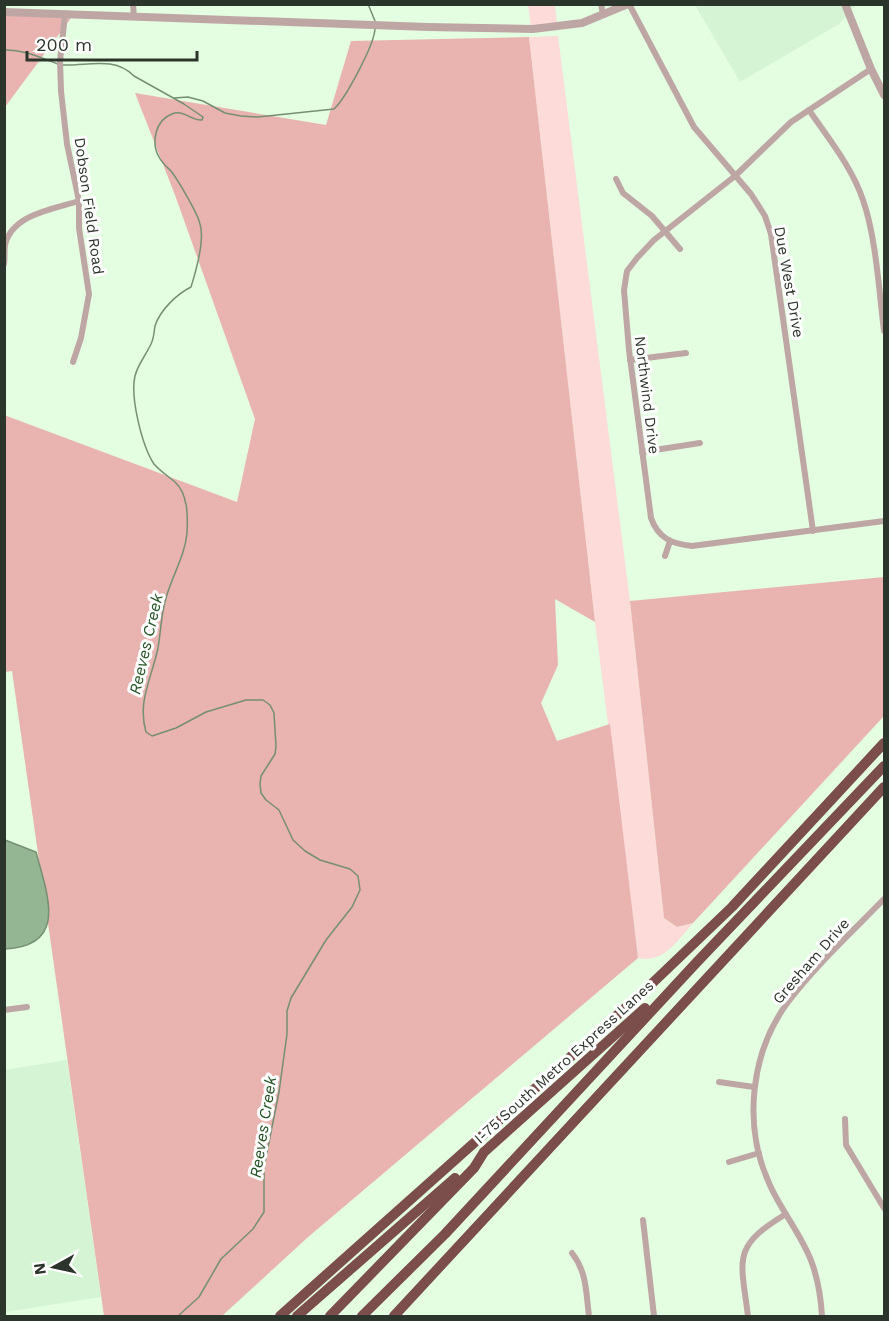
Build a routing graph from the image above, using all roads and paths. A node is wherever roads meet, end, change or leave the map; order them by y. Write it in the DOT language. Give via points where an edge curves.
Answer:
graph roads {
  1 [pos="133,4"];
  2 [pos="601,4"];
  3 [pos="629,4"];
  4 [pos="845,4"];
  5 [pos="4,12"];
  6 [pos="65,15"];
  7 [pos="603,15"];
  8 [pos="134,17"];
  9 [pos="871,69"];
  10 [pos="885,95"];
  11 [pos="808,110"];
  12 [pos="735,176"];
  13 [pos="616,179"];
  14 [pos="79,201"];
  15 [pos="666,231"];
  16 [pos="680,249"];
  17 [pos="4,264"];
  18 [pos="885,331"];
  19 [pos="686,353"];
  20 [pos="630,360"];
  21 [pos="73,362"];
  22 [pos="700,443"];
  23 [pos="642,452"];
  24 [pos="885,522"];
  25 [pos="813,531"];
  26 [pos="670,541"];
  27 [pos="664,556"];
  28 [pos="885,743"];
  29 [pos="885,766"];
  30 [pos="885,787"];
  31 [pos="884,899"];
  32 [pos="697,962"];
  33 [pos="27,1007"];
  34 [pos="4,1011"];
  35 [pos="719,1082"];
  36 [pos="754,1087"];
  37 [pos="845,1119"];
  38 [pos="484,1152"];
  39 [pos="759,1153"];
  40 [pos="729,1162"];
  41 [pos="885,1208"];
  42 [pos="786,1214"];
  43 [pos="643,1220"];
  44 [pos="444,1235"];
  45 [pos="572,1253"];
  46 [pos="280,1317"];
  47 [pos="297,1317"];
  48 [pos="330,1317"];
  49 [pos="362,1317"];
  50 [pos="371,1317"];
  51 [pos="394,1317"];
  52 [pos="589,1317"];
  53 [pos="654,1317"];
  54 [pos="748,1317"];
  55 [pos="822,1317"];
  1 -- 8 [label="street"];
  2 -- 7 [label="street"];
  3 -- 7 [label="street"];
  3 -- 12 [label="street, Due West Drive" via="694,127"];
  4 -- 9 [label="street"];
  5 -- 6 [label="street"];
  6 -- 8 [label="street"];
  6 -- 14 [label="street, Dobson Field Road" via="61,91"];
  7 -- 8 [label="street" via="582,23 532,29"];
  9 -- 10 [label="street"];
  9 -- 11 [label="street, Northwind Drive"];
  11 -- 12 [label="street, Northwind Drive"];
  11 -- 18 [label="street" via="836,148 863,200"];
  12 -- 15 [label="street, Northwind Drive"];
  12 -- 25 [label="street, Due West Drive" via="765,216 771,234"];
  13 -- 15 [label="street" via="623,193"];
  14 -- 17 [label="street" via="34,214 15,227 5,244"];
  14 -- 21 [label="street, Dobson Field Road" via="89,294"];
  15 -- 16 [label="street"];
  15 -- 20 [label="street, Northwind Drive" via="627,271 624,290"];
  19 -- 20 [label="street"];
  20 -- 23 [label="street, Northwind Drive"];
  22 -- 23 [label="street"];
  23 -- 26 [label="street, Northwind Drive" via="651,518 655,530"];
  24 -- 25 [label="street"];
  25 -- 26 [label="street" via="692,546"];
  26 -- 27 [label="street"];
  28 -- 46 [label="highway" via="732,907 641,994"];
  29 -- 32 [label="highway, I-75 South Metro Express Lanes"];
  30 -- 51 [label="highway"];
  31 -- 36 [label="street, Gresham Drive" via="788,1002 767,1040"];
  32 -- 38 [label="highway, I-75 South Metro Express Lanes"];
  32 -- 44 [label="highway, I-75 South Metro Express Lanes"];
  33 -- 34 [label="street"];
  35 -- 36 [label="street"];
  36 -- 39 [label="street, Gresham Drive"];
  37 -- 41 [label="street" via="846,1145"];
  38 -- 47 [label="highway"];
  38 -- 48 [label="highway, I-75 South Metro Express Lanes" via="474,1168"];
  39 -- 40 [label="street"];
  39 -- 42 [label="street, Gresham Drive" via="769,1184"];
  42 -- 54 [label="street" via="758,1232 745,1253 742,1274"];
  42 -- 55 [label="street, Gresham Drive" via="812,1263"];
  43 -- 53 [label="street"];
  44 -- 49 [label="highway, I-75 South Metro Express Lanes"];
  44 -- 50 [label="highway"];
  45 -- 52 [label="street" via="584,1272"];
}
